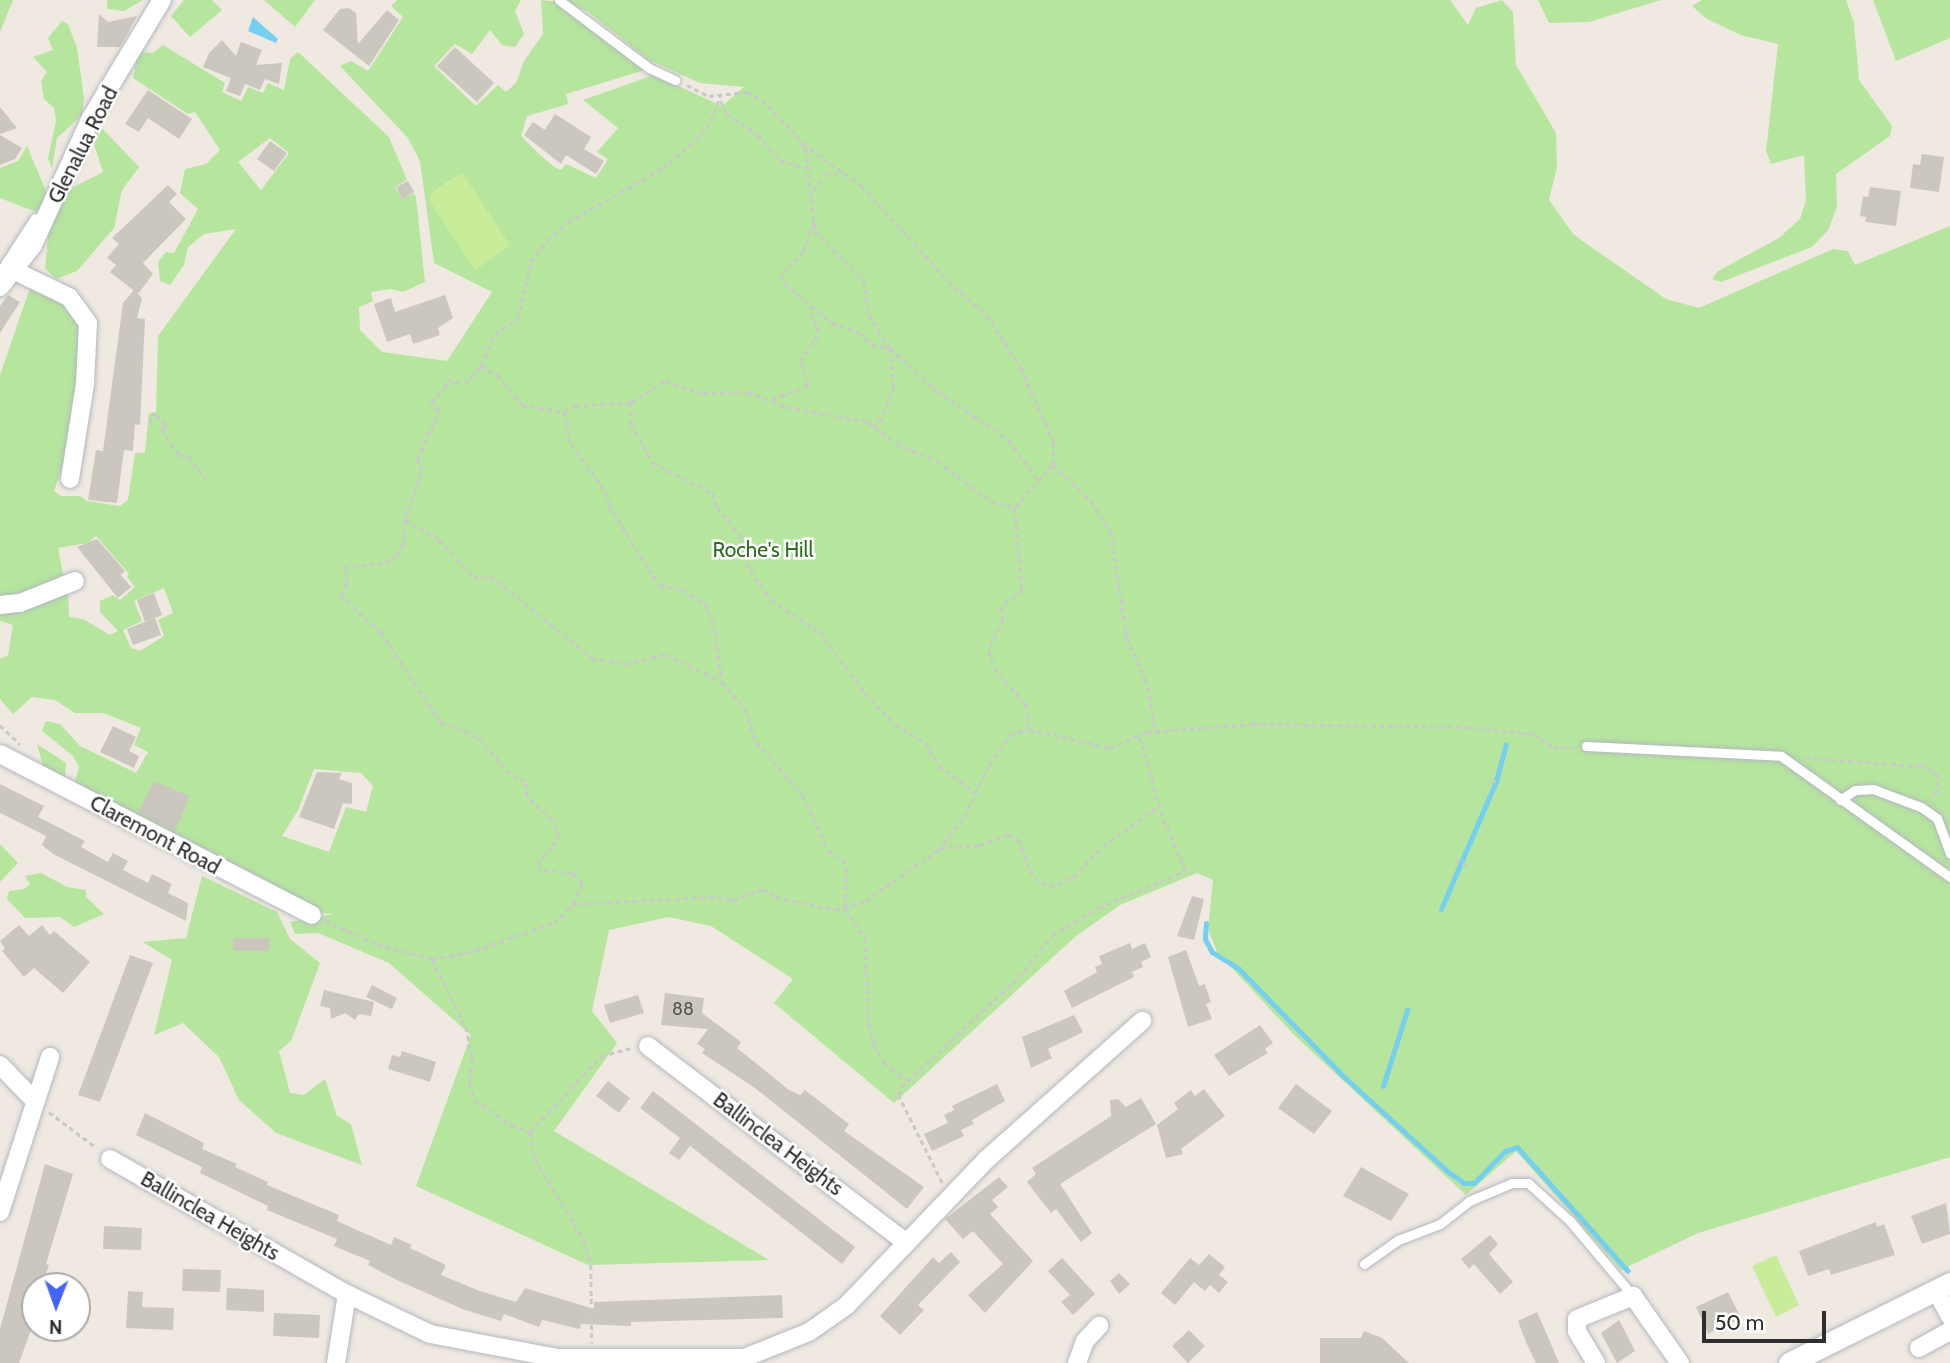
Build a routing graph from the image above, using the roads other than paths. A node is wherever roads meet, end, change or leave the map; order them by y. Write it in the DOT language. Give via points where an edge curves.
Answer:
graph roads {
  1 [pos="162,0"];
  2 [pos="559,0"];
  3 [pos="675,80"];
  4 [pos="35,218"];
  5 [pos="7,271"];
  6 [pos="0,287"];
  7 [pos="70,479"];
  8 [pos="75,581"];
  9 [pos="0,605"];
  10 [pos="1587,746"];
  11 [pos="0,754"];
  12 [pos="1840,800"];
  13 [pos="1950,854"];
  14 [pos="1950,877"];
  15 [pos="312,915"];
  16 [pos="1142,1021"];
  17 [pos="648,1046"];
  18 [pos="50,1057"];
  19 [pos="0,1065"];
  20 [pos="33,1099"];
  21 [pos="110,1159"];
  22 [pos="0,1212"];
  23 [pos="907,1243"];
  24 [pos="1364,1264"];
  25 [pos="1943,1287"];
  26 [pos="347,1294"];
  27 [pos="1633,1296"];
  28 [pos="1950,1316"];
  29 [pos="1099,1326"];
  30 [pos="1950,1331"];
  31 [pos="1919,1348"];
  32 [pos="780,1356"];
  33 [pos="336,1363"];
  34 [pos="1077,1363"];
  35 [pos="1596,1363"];
  36 [pos="1680,1363"];
  37 [pos="1789,1363"];
  1 -- 5 [label="street, Glenalua Road" via="91,118 33,245"];
  2 -- 3 [label="lane" via="649,68"];
  4 -- 5 [label="lane"];
  5 -- 6 [label="street, Glenalua Road"];
  5 -- 7 [label="street" via="69,297 88,323 85,384"];
  8 -- 9 [label="street" via="20,603"];
  10 -- 12 [label="lane" via="1781,756"];
  11 -- 15 [label="street, Claremont Road"];
  12 -- 13 [label="lane" via="1855,790 1873,789 1921,807 1937,818"];
  12 -- 14 [label="lane"];
  16 -- 23 [label="street, Ballinclea Heights" via="987,1158"];
  17 -- 23 [label="street, Ballinclea Heights"];
  18 -- 20 [label="street"];
  19 -- 20 [label="street"];
  20 -- 22 [label="street"];
  21 -- 26 [label="street, Ballinclea Heights"];
  23 -- 32 [label="street, Ballinclea Heights" via="846,1306"];
  24 -- 27 [label="lane" via="1398,1240 1440,1224 1469,1201 1512,1183 1528,1183 1570,1221"];
  25 -- 28 [label="street"];
  25 -- 37 [label="street"];
  26 -- 32 [label="street, Ballinclea Heights" via="430,1334 593,1360"];
  26 -- 33 [label="street"];
  27 -- 35 [label="street" via="1577,1319 1577,1331"];
  27 -- 36 [label="street"];
  29 -- 34 [label="street" via="1085,1341"];
  30 -- 31 [label="street"];
}
